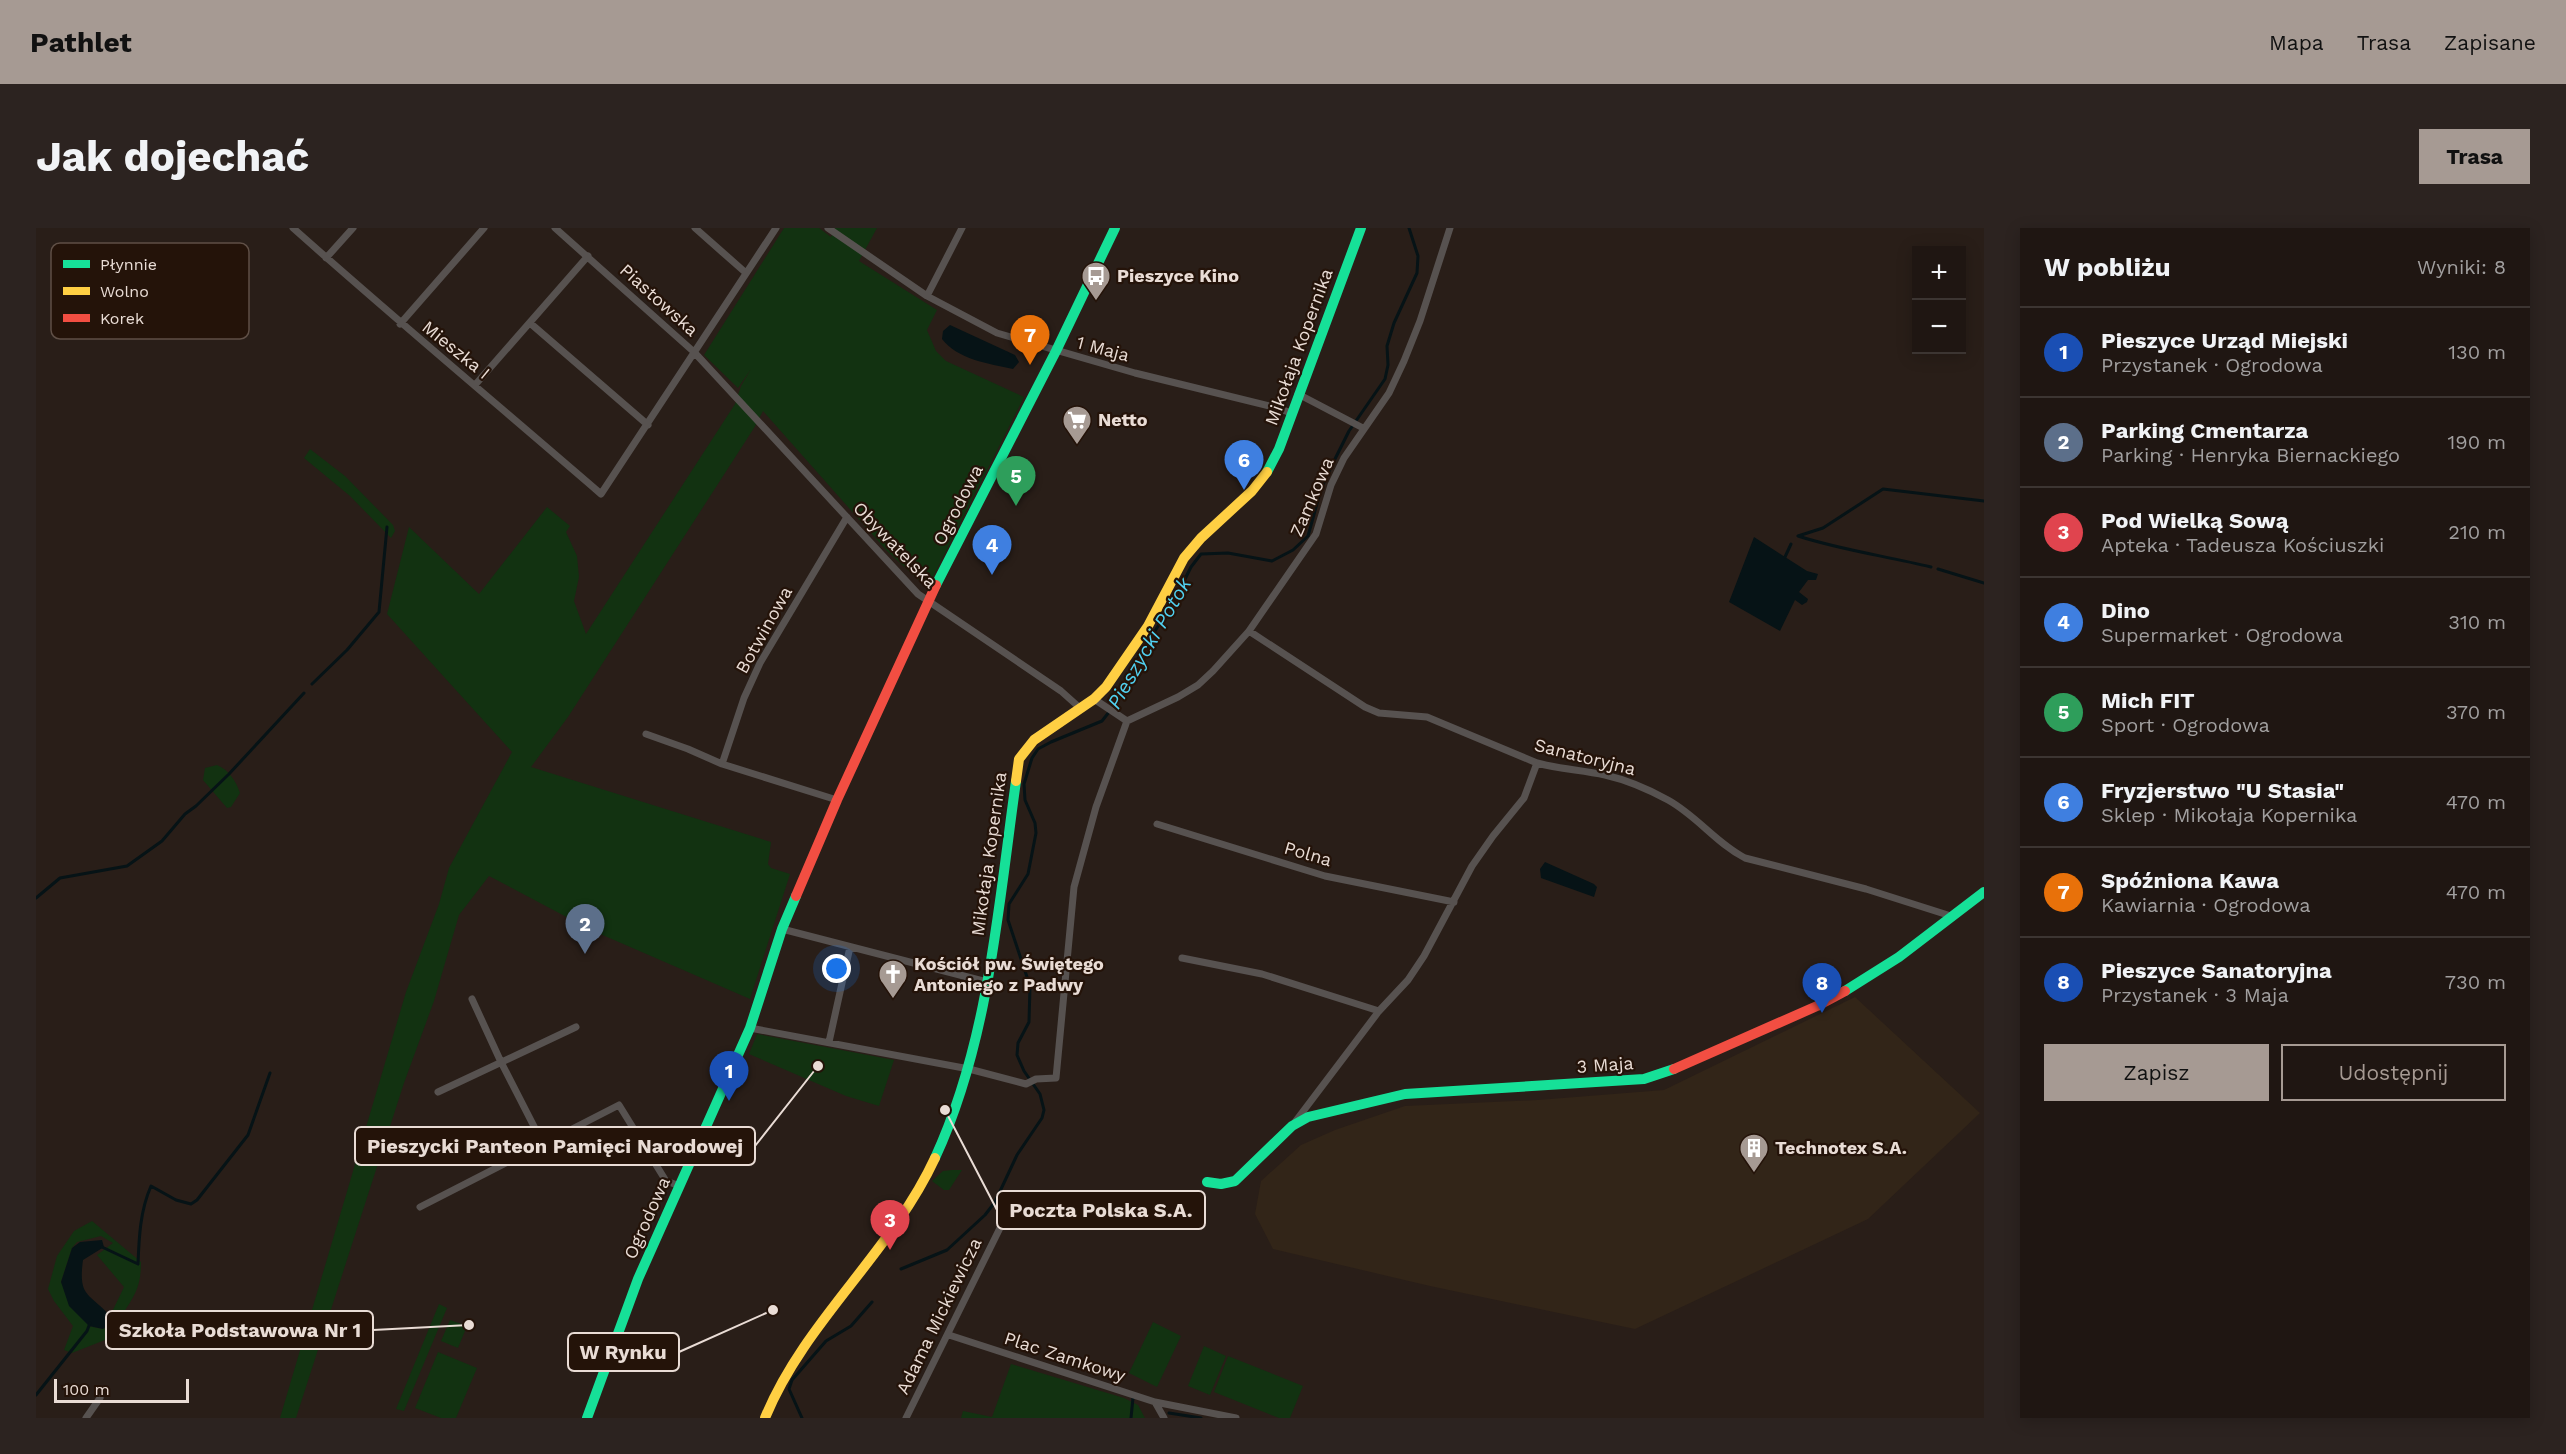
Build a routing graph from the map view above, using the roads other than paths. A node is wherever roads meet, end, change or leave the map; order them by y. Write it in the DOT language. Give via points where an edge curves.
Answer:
graph roads {
  1 [pos="292,228"];
  2 [pos="353,228"];
  3 [pos="484,228"];
  4 [pos="555,228"];
  5 [pos="695,228"];
  6 [pos="776,228"];
  7 [pos="828,228"];
  8 [pos="962,228"];
  9 [pos="1115,228"];
  10 [pos="1361,228"];
  11 [pos="1450,228"];
  12 [pos="588,256"];
  13 [pos="326,258"];
  14 [pos="746,273"];
  15 [pos="927,296"];
  16 [pos="530,323"];
  17 [pos="400,324"];
  18 [pos="1056,351"];
  19 [pos="694,352"];
  20 [pos="475,384"];
  21 [pos="1298,394"];
  22 [pos="738,398"];
  23 [pos="1291,413"];
  24 [pos="648,425"];
  25 [pos="1362,427"];
  26 [pos="847,517"];
  27 [pos="928,602"];
  28 [pos="1249,631"];
  29 [pos="1094,699"];
  30 [pos="1080,708"];
  31 [pos="1127,721"];
  32 [pos="646,734"];
  33 [pos="1537,763"];
  34 [pos="722,764"];
  35 [pos="837,800"];
  36 [pos="1157,824"];
  37 [pos="1984,892"];
  38 [pos="1454,902"];
  39 [pos="1951,916"];
  40 [pos="782,929"];
  41 [pos="850,947"];
  42 [pos="1182,958"];
  43 [pos="987,982"];
  44 [pos="472,999"];
  45 [pos="1379,1011"];
  46 [pos="576,1027"];
  47 [pos="750,1028"];
  48 [pos="828,1042"];
  49 [pos="501,1062"];
  50 [pos="969,1069"];
  51 [pos="438,1092"];
  52 [pos="1292,1126"];
  53 [pos="543,1144"];
  54 [pos="1206,1182"];
  55 [pos="680,1186"];
  56 [pos="420,1207"];
  57 [pos="1000,1228"];
  58 [pos="949,1335"];
  59 [pos="100,1398"];
  60 [pos="1155,1402"];
  61 [pos="86,1418"];
  62 [pos="587,1418"];
  63 [pos="765,1418"];
  64 [pos="906,1418"];
  65 [pos="1164,1418"];
  66 [pos="1236,1418"];
  1 -- 13 [label="street, Mieszka I"];
  2 -- 13 [label="street"];
  3 -- 17 [label="street"];
  4 -- 12 [label="street, Piastowska"];
  5 -- 14 [label="street"];
  6 -- 14 [label="street"];
  7 -- 15 [label="street, 1 Maja"];
  8 -- 15 [label="street"];
  9 -- 18 [label="street, Ogrodowa"];
  10 -- 21 [label="street, Mikołaja Kopernika"];
  11 -- 25 [label="street, Zamkowa" via="1404,361 1389,393"];
  12 -- 16 [label="street"];
  12 -- 19 [label="street, Piastowska"];
  13 -- 17 [label="street, Mieszka I"];
  14 -- 19 [label="street"];
  15 -- 18 [label="street, 1 Maja" via="997,333"];
  16 -- 20 [label="street"];
  16 -- 24 [label="street"];
  17 -- 20 [label="street, Mieszka I"];
  18 -- 23 [label="street, 1 Maja"];
  18 -- 27 [label="street, Ogrodowa"];
  19 -- 22 [label="street, Piastowska"];
  19 -- 24 [label="street"];
  20 -- 24 [label="street, Mieszka I" via="601,494"];
  21 -- 23 [label="street, Mikołaja Kopernika"];
  21 -- 25 [label="street"];
  22 -- 26 [label="street, Obywatelska"];
  23 -- 29 [label="street, Mikołaja Kopernika" via="1279,449 1263,477 1184,558 1148,626"];
  25 -- 28 [label="street, Zamkowa" via="1331,485 1316,534"];
  26 -- 27 [label="street, Obywatelska"];
  26 -- 34 [label="street, Botwinowa" via="760,663"];
  27 -- 30 [label="street, Obywatelska" via="1061,691"];
  27 -- 35 [label="street, Ogrodowa"];
  28 -- 31 [label="street, Zamkowa" via="1198,685"];
  28 -- 33 [label="street, Sanatoryjna" via="1365,707 1379,713 1428,717"];
  29 -- 30 [label="street, Mikołaja Kopernika"];
  29 -- 31 [label="street"];
  30 -- 43 [label="street, Mikołaja Kopernika" via="1034,740 1019,759"];
  31 -- 50 [label="street" via="1096,807 1074,887 1056,1078 1026,1084"];
  32 -- 34 [label="street"];
  33 -- 38 [label="street" via="1524,798 1482,851"];
  33 -- 39 [label="street, Sanatoryjna" via="1634,783 1689,813 1731,851 1745,858"];
  34 -- 35 [label="street"];
  35 -- 40 [label="street, Ogrodowa"];
  36 -- 38 [label="street, Polna" via="1325,876"];
  37 -- 39 [label="street, 3 Maja"];
  38 -- 45 [label="street" via="1408,980"];
  39 -- 52 [label="street, 3 Maja" via="1899,957 1828,1001 1686,1065 1644,1078 1405,1094 1308,1117"];
  40 -- 41 [label="street"];
  40 -- 47 [label="street, Ogrodowa"];
  41 -- 43 [label="street"];
  41 -- 48 [label="street"];
  42 -- 45 [label="street" via="1262,974"];
  43 -- 50 [label="street, Mikołaja Kopernika"];
  44 -- 49 [label="street"];
  45 -- 52 [label="street"];
  46 -- 49 [label="street"];
  47 -- 48 [label="street"];
  47 -- 55 [label="street, Ogrodowa"];
  48 -- 50 [label="street"];
  49 -- 51 [label="street"];
  49 -- 53 [label="street"];
  50 -- 63 [label="street, Mikołaja Kopernika" via="934,1160 883,1244 789,1368"];
  52 -- 54 [label="street, 3 Maja" via="1235,1181"];
  53 -- 55 [label="street" via="619,1105 666,1181"];
  53 -- 56 [label="street"];
  55 -- 62 [label="street, Ogrodowa" via="638,1280"];
  57 -- 58 [label="street, Adama Mickiewicza"];
  58 -- 60 [label="street, Plac Zamkowy"];
  58 -- 64 [label="street, Adama Mickiewicza"];
  59 -- 61 [label="street"];
  60 -- 65 [label="street"];
  60 -- 66 [label="street, Plac Zamkowy"];
}
